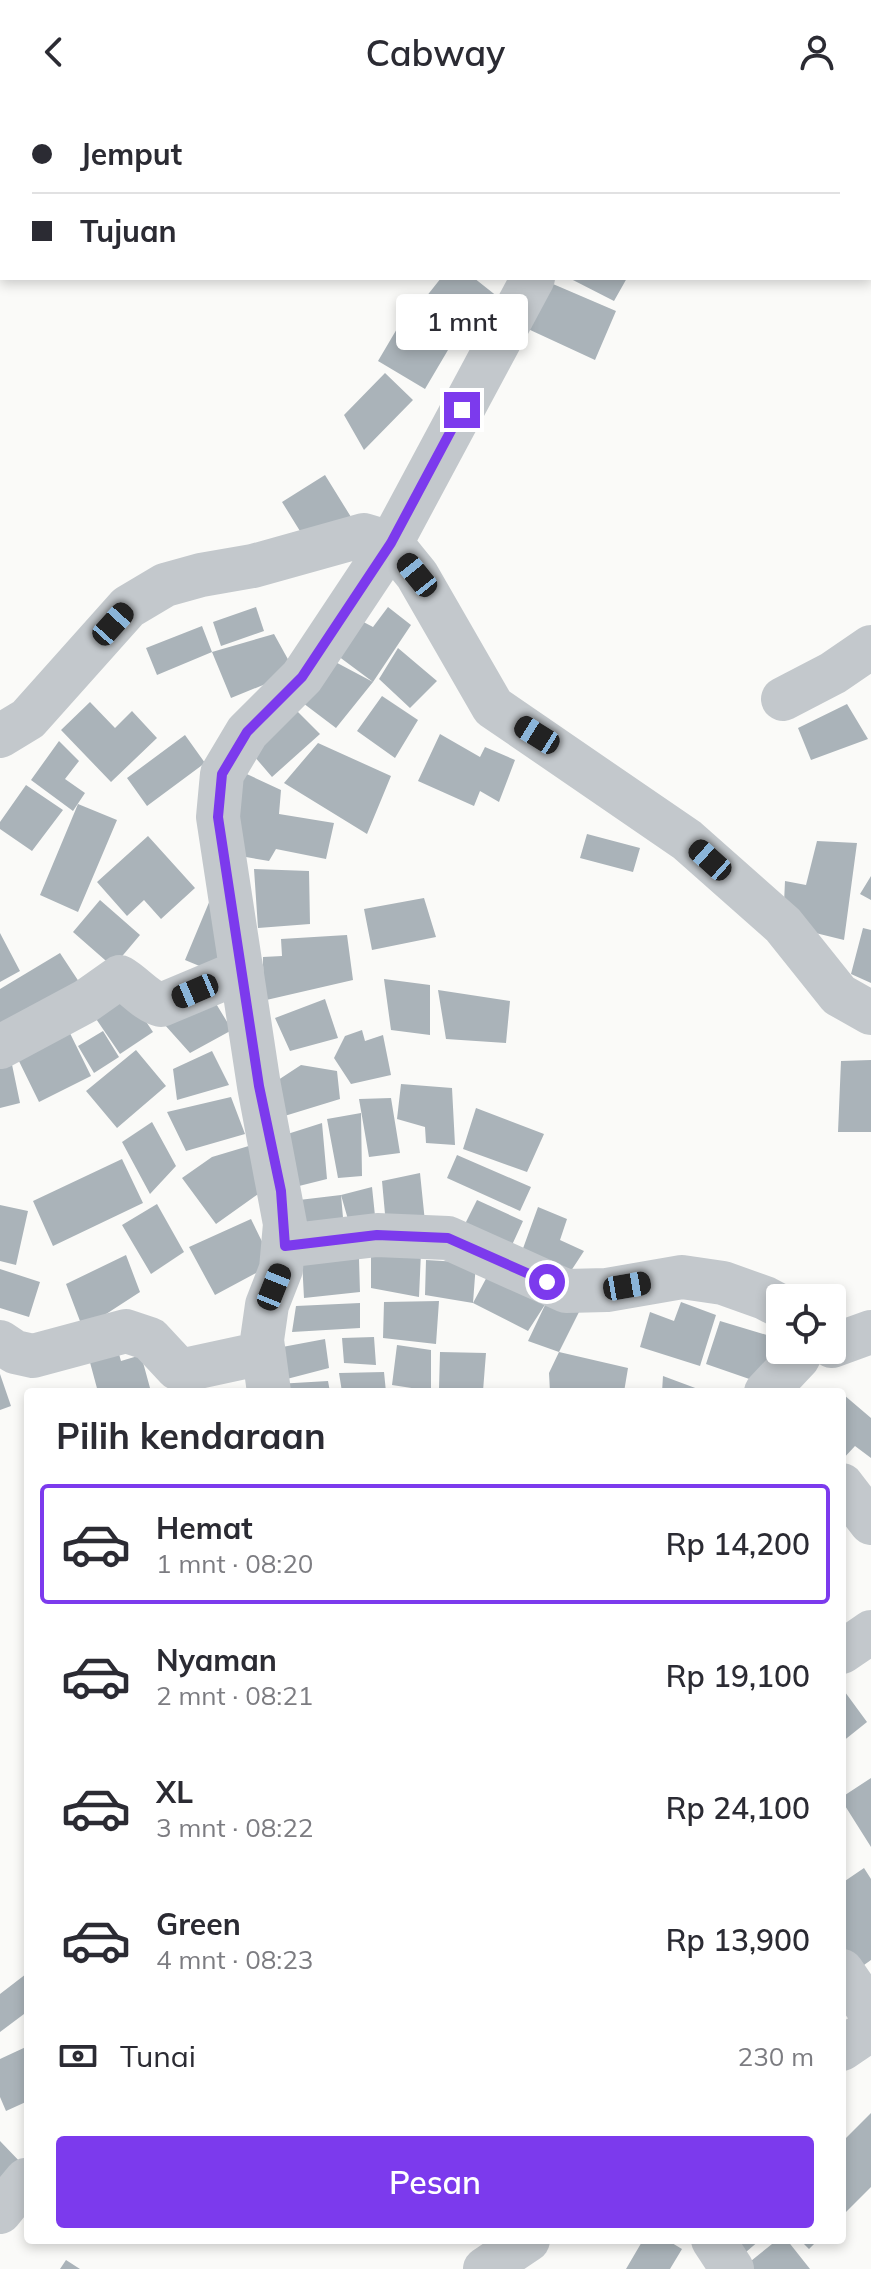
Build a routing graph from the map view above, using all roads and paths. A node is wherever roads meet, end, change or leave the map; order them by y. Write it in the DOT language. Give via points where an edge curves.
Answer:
graph roads {
  1 [pos="532,280"];
  2 [pos="391,543"];
  3 [pos="871,647"];
  4 [pos="783,699"];
  5 [pos="0,736"];
  6 [pos="242,971"];
  7 [pos="871,1013"];
  8 [pos="0,1047"];
  9 [pos="285,1246"];
  10 [pos="766,1299"];
  11 [pos="871,1332"];
  12 [pos="846,1340"];
  13 [pos="0,1342"];
  14 [pos="798,1364"];
  15 [pos="266,1373"];
  16 [pos="771,1388"];
  17 [pos="846,1490"];
  18 [pos="871,1523"];
  19 [pos="871,1632"];
  20 [pos="846,1649"];
  21 [pos="846,1977"];
  22 [pos="871,2013"];
  23 [pos="871,2029"];
  24 [pos="846,2046"];
  25 [pos="522,2244"];
  26 [pos="716,2244"];
  27 [pos="485,2269"];
  28 [pos="732,2269"];
  1 -- 2 [label="street"];
  2 -- 5 [label="street" via="364,535 201,575 147,594 128,607 28,719"];
  2 -- 6 [label="street" via="302,677 247,732 222,774 218,817"];
  2 -- 7 [label="street" via="417,575 493,707 687,840 783,925 839,995"];
  3 -- 4 [label="street"];
  6 -- 8 [label="street" via="161,1005 120,977"];
  6 -- 9 [label="street" via="281,1191"];
  9 -- 10 [label="street" via="377,1235 448,1238 566,1291 682,1277 723,1283"];
  9 -- 15 [label="street" via="267,1305"];
  11 -- 12 [label="street"];
  13 -- 15 [label="street" via="33,1356 126,1331 150,1339 177,1368"];
  14 -- 16 [label="street"];
  17 -- 18 [label="street"];
  19 -- 20 [label="street"];
  21 -- 22 [label="street"];
  23 -- 24 [label="street"];
  25 -- 27 [label="street"];
  26 -- 28 [label="street"];
}
